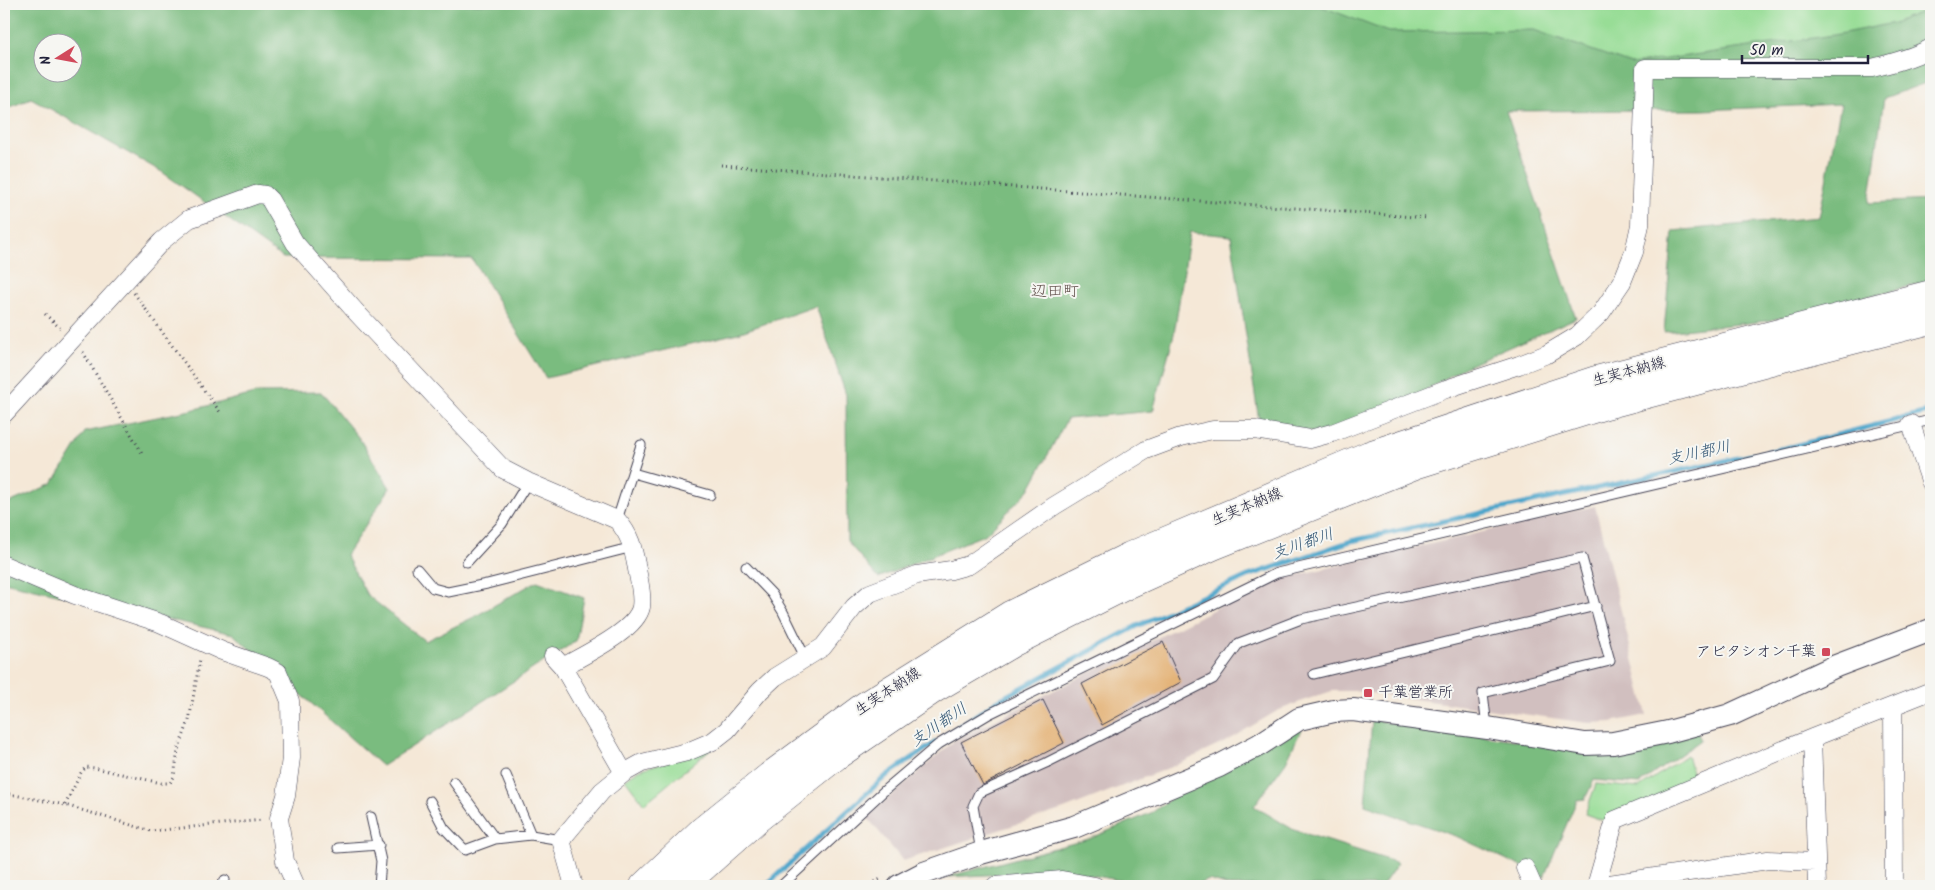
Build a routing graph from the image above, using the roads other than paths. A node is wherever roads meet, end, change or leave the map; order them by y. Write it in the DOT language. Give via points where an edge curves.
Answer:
graph roads {
  1 [pos="1931,48"];
  2 [pos="1931,294"];
  3 [pos="1931,320"];
  4 [pos="4,414"];
  5 [pos="1931,420"];
  6 [pos="1911,424"];
  7 [pos="641,445"];
  8 [pos="633,473"];
  9 [pos="528,482"];
  10 [pos="1931,483"];
  11 [pos="710,495"];
  12 [pos="617,520"];
  13 [pos="633,547"];
  14 [pos="467,562"];
  15 [pos="4,565"];
  16 [pos="746,567"];
  17 [pos="417,569"];
  18 [pos="1596,606"];
  19 [pos="1931,630"];
  20 [pos="805,657"];
  21 [pos="1314,674"];
  22 [pos="1931,691"];
  23 [pos="1894,707"];
  24 [pos="1488,728"];
  25 [pos="1812,738"];
  26 [pos="624,773"];
  27 [pos="506,775"];
  28 [pos="454,782"];
  29 [pos="430,801"];
  30 [pos="371,817"];
  31 [pos="531,835"];
  32 [pos="495,839"];
  33 [pos="561,840"];
  34 [pos="379,845"];
  35 [pos="338,848"];
  36 [pos="981,852"];
  37 [pos="1816,862"];
  38 [pos="1525,868"];
  39 [pos="892,882"];
  40 [pos="296,886"];
  41 [pos="379,886"];
  42 [pos="574,886"];
  43 [pos="644,886"];
  44 [pos="682,886"];
  45 [pos="781,886"];
  46 [pos="995,886"];
  47 [pos="1095,886"];
  48 [pos="1534,886"];
  49 [pos="1817,886"];
  50 [pos="1894,886"];
  1 -- 20 [label="street" via="1872,68 1645,68 1640,225 1634,252 1622,282 1606,306 1577,336 1547,354 1519,365 1310,439 1255,430 1213,430 1146,450 1054,506 969,566 917,575 870,593 854,607 823,646"];
  2 -- 43 [label="main road, 生実本納線" via="1596,380 1369,455 1130,556 1010,615 866,704 702,831"];
  3 -- 44 [label="main road, 生実本納線" via="1606,405 1415,465 1212,546 1014,642 934,689 836,756 757,819"];
  4 -- 9 [label="street" via="162,241 189,219 258,194 270,200 295,243 356,312 503,469"];
  5 -- 6 [label="lane"];
  6 -- 10 [label="street"];
  6 -- 45 [label="lane" via="1277,574 988,714 939,744"];
  7 -- 8 [label="lane"];
  8 -- 11 [label="lane"];
  8 -- 12 [label="lane"];
  9 -- 12 [label="street"];
  9 -- 14 [label="lane" via="502,524"];
  12 -- 13 [label="street"];
  13 -- 17 [label="lane" via="448,592 433,588"];
  13 -- 26 [label="street" via="641,595 640,608 632,622 622,632 558,662"];
  15 -- 40 [label="street" via="160,623 278,672 290,701 291,758 286,796 278,818 285,861"];
  16 -- 20 [label="lane" via="784,612"];
  18 -- 21 [label="lane"];
  18 -- 24 [label="lane" via="1610,661 1483,693"];
  18 -- 36 [label="lane" via="1582,558 1301,619 1239,643 1213,679 979,793 973,806"];
  19 -- 24 [label="street" via="1836,666 1730,714 1668,732 1613,743 1585,744"];
  20 -- 26 [label="street" via="760,691 727,730 713,741 687,752 642,763"];
  22 -- 23 [label="street"];
  23 -- 25 [label="street"];
  23 -- 50 [label="street"];
  24 -- 36 [label="street" via="1353,710 1315,715 1299,719 1219,766 1074,827"];
  25 -- 37 [label="street"];
  25 -- 37 [label="street" via="1615,820 1596,886 1768,860"];
  26 -- 33 [label="street" via="602,791"];
  27 -- 31 [label="lane"];
  28 -- 32 [label="lane"];
  29 -- 32 [label="lane" via="444,828 465,850"];
  30 -- 34 [label="lane"];
  31 -- 32 [label="lane"];
  31 -- 33 [label="lane"];
  33 -- 42 [label="street"];
  34 -- 35 [label="lane"];
  34 -- 41 [label="lane"];
  36 -- 39 [label="street"];
  37 -- 49 [label="street"];
  38 -- 48 [label="street"];
  46 -- 47 [label="street" via="1062,880"];
}
